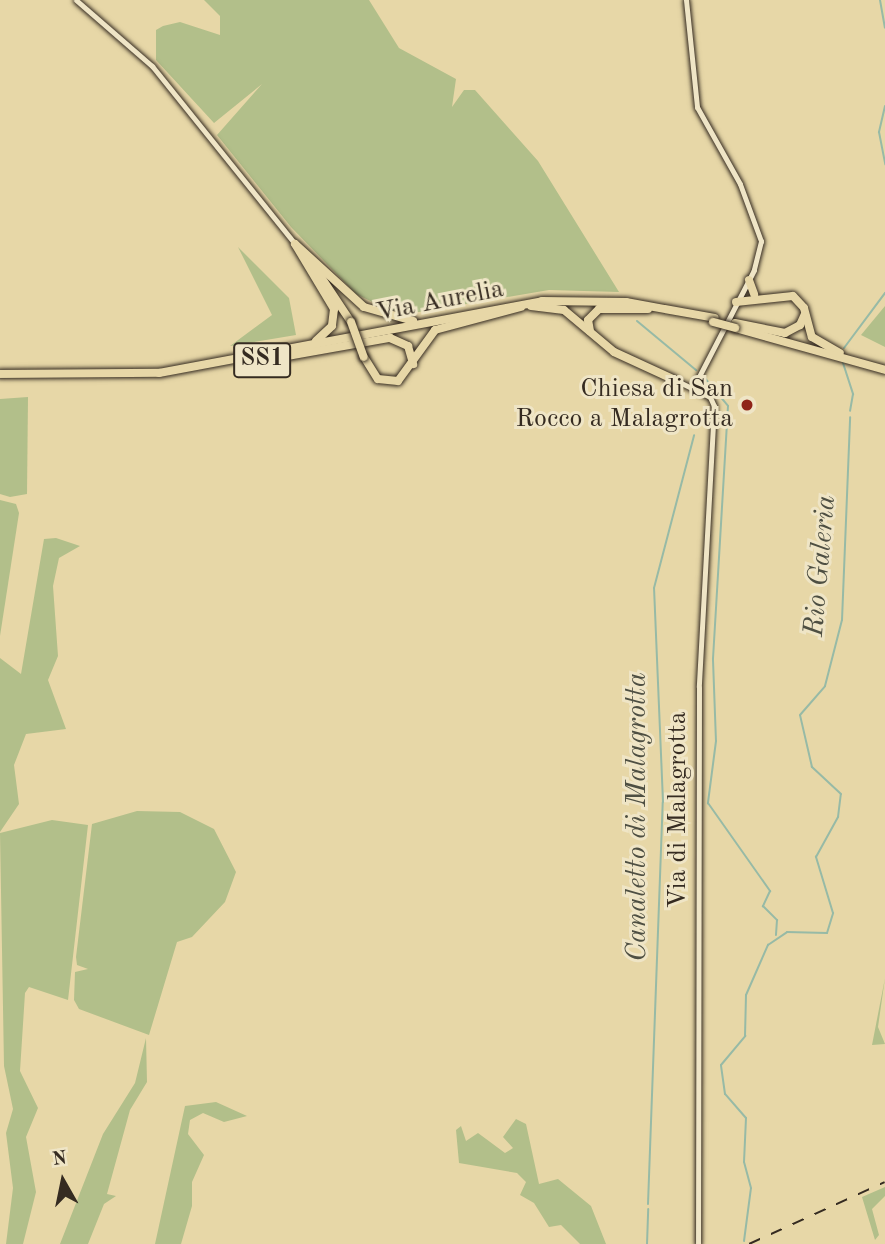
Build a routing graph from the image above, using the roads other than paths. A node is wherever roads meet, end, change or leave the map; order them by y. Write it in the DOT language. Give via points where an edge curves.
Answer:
graph roads {
  1 [pos="76,0"];
  2 [pos="686,0"];
  3 [pos="295,244"];
  4 [pos="749,280"];
  5 [pos="743,291"];
  6 [pos="755,295"];
  7 [pos="736,302"];
  8 [pos="509,304"];
  9 [pos="526,307"];
  10 [pos="648,309"];
  11 [pos="805,313"];
  12 [pos="714,320"];
  13 [pos="735,326"];
  14 [pos="591,334"];
  15 [pos="836,354"];
  16 [pos="243,359"];
  17 [pos="259,361"];
  18 [pos="885,367"];
  19 [pos="411,370"];
  20 [pos="0,377"];
  21 [pos="676,380"];
  22 [pos="693,388"];
  23 [pos="698,1244"];
  1 -- 3 [label="main road" via="152,66"];
  2 -- 4 [label="main road" via="698,110 759,234"];
  3 -- 8 [label="highway" via="358,303 389,319 419,320"];
  3 -- 16 [label="highway" via="332,303 332,326 316,341"];
  3 -- 19 [label="highway, bridge" via="351,322 363,357 384,382 399,381"];
  4 -- 5 [label="main road"];
  4 -- 6 [label="highway"];
  5 -- 6 [label="highway"];
  5 -- 7 [label="main road"];
  6 -- 7 [label="highway"];
  6 -- 11 [label="highway" via="792,296"];
  7 -- 22 [label="main road"];
  8 -- 12 [label="highway, Via Aurelia / SS1" via="615,301"];
  8 -- 16 [label="highway, Via Aurelia / SS1"];
  9 -- 10 [label="highway, Via Aurelia / SS1"];
  9 -- 14 [label="highway" via="564,310"];
  9 -- 17 [label="highway, Via Aurelia / SS1"];
  9 -- 19 [label="highway" via="437,329 423,342"];
  10 -- 12 [label="highway, Via Aurelia / SS1"];
  10 -- 14 [label="highway" via="596,310 588,320"];
  11 -- 13 [label="highway" via="800,326 787,333"];
  11 -- 15 [label="highway" via="811,337"];
  12 -- 13 [label="highway, Via Aurelia / SS1, bridge"];
  13 -- 15 [label="highway, Via Aurelia / SS1"];
  14 -- 21 [label="highway" via="625,359"];
  15 -- 18 [label="highway, Via Aurelia / SS1"];
  16 -- 20 [label="highway, Via Aurelia / SS1" via="125,376"];
  17 -- 19 [label="highway" via="391,338 409,348"];
  17 -- 20 [label="highway, Via Aurelia / SS1" via="125,382"];
  21 -- 22 [label="main road"];
  22 -- 23 [label="main road, Via di Malagrotta" via="714,406 699,678"];
}
